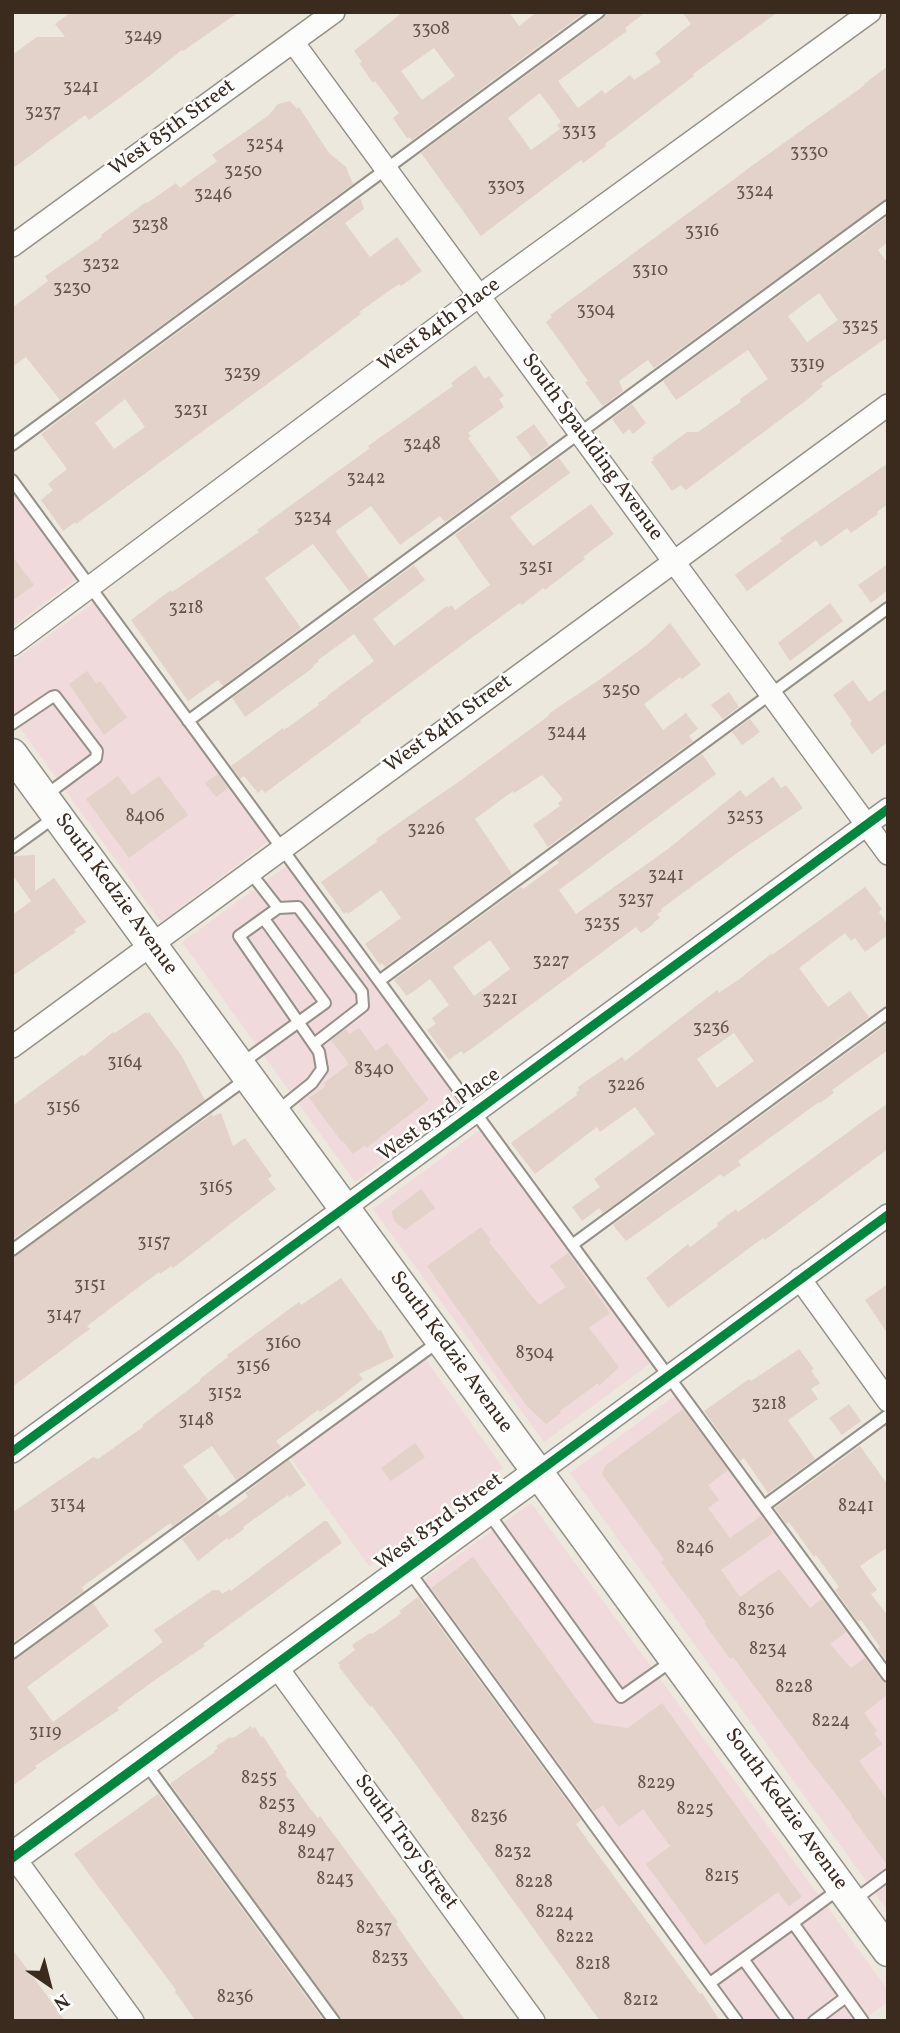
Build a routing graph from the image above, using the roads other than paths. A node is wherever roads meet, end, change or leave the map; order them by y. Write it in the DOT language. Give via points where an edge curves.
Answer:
graph roads {
  1 [pos="334,12"];
  2 [pos="598,12"];
  3 [pos="870,12"];
  4 [pos="293,42"];
  5 [pos="386,169"];
  6 [pos="888,206"];
  7 [pos="12,246"];
  8 [pos="479,296"];
  9 [pos="888,405"];
  10 [pos="580,433"];
  11 [pos="12,445"];
  12 [pos="12,480"];
  13 [pos="673,561"];
  14 [pos="90,587"];
  15 [pos="888,608"];
  16 [pos="12,645"];
  17 [pos="771,694"];
  18 [pos="188,721"];
  19 [pos="12,724"];
  20 [pos="12,754"];
  21 [pos="50,806"];
  22 [pos="888,809"];
  23 [pos="866,825"];
  24 [pos="12,848"];
  25 [pos="282,848"];
  26 [pos="888,854"];
  27 [pos="250,872"];
  28 [pos="278,908"];
  29 [pos="264,919"];
  30 [pos="151,944"];
  31 [pos="379,981"];
  32 [pos="888,1013"];
  33 [pos="299,1022"];
  34 [pos="314,1044"];
  35 [pos="12,1047"];
  36 [pos="244,1072"];
  37 [pos="475,1112"];
  38 [pos="274,1113"];
  39 [pos="344,1208"];
  40 [pos="888,1215"];
  41 [pos="572,1245"];
  42 [pos="12,1250"];
  43 [pos="800,1279"];
  44 [pos="440,1340"];
  45 [pos="668,1376"];
  46 [pos="888,1401"];
  47 [pos="888,1415"];
  48 [pos="12,1452"];
  49 [pos="538,1473"];
  50 [pos="764,1506"];
  51 [pos="487,1510"];
  52 [pos="407,1569"];
  53 [pos="12,1653"];
  54 [pos="675,1660"];
  55 [pos="276,1665"];
  56 [pos="888,1676"];
  57 [pos="144,1762"];
  58 [pos="13,1858"];
  59 [pos="888,1875"];
  60 [pos="846,1894"];
  61 [pos="793,1923"];
  62 [pos="888,1951"];
  63 [pos="743,1959"];
  64 [pos="710,1983"];
  65 [pos="846,1997"];
  66 [pos="132,2021"];
  67 [pos="334,2021"];
  68 [pos="534,2021"];
  69 [pos="737,2021"];
  70 [pos="788,2021"];
  71 [pos="814,2021"];
  72 [pos="863,2021"];
  1 -- 4 [label="street, West 85th Street"];
  2 -- 5 [label="lane"];
  3 -- 8 [label="street, West 84th Place"];
  4 -- 5 [label="street, South Spaulding Avenue"];
  4 -- 7 [label="street, West 85th Street"];
  5 -- 8 [label="street, South Spaulding Avenue"];
  5 -- 11 [label="lane"];
  6 -- 10 [label="lane"];
  8 -- 10 [label="street, South Spaulding Avenue"];
  8 -- 14 [label="street, West 84th Place"];
  9 -- 13 [label="street, West 84th Street"];
  10 -- 13 [label="street, South Spaulding Avenue"];
  10 -- 18 [label="lane"];
  12 -- 14 [label="lane"];
  13 -- 17 [label="street, South Spaulding Avenue"];
  13 -- 25 [label="street, West 84th Street"];
  14 -- 16 [label="street, West 84th Place"];
  14 -- 18 [label="lane"];
  15 -- 17 [label="lane"];
  17 -- 23 [label="street, South Spaulding Avenue"];
  17 -- 31 [label="lane"];
  18 -- 25 [label="lane"];
  19 -- 21 [label="lane" via="55,696 97,751 96,758"];
  20 -- 21 [label="main road, South Kedzie Avenue"];
  21 -- 24 [label="lane"];
  21 -- 30 [label="main road, South Kedzie Avenue"];
  22 -- 23 [label="street, West 83rd Place"];
  23 -- 26 [label="street, South Spaulding Avenue"];
  23 -- 37 [label="street, West 83rd Place"];
  25 -- 27 [label="street, West 84th Street"];
  25 -- 31 [label="lane"];
  27 -- 28 [label="lane"];
  27 -- 30 [label="street, West 84th Street"];
  28 -- 29 [label="lane"];
  28 -- 34 [label="lane" via="298,907 362,992 363,1006"];
  29 -- 33 [label="lane" via="239,936"];
  29 -- 33 [label="lane" via="326,1003"];
  30 -- 35 [label="street, West 84th Street"];
  30 -- 36 [label="main road, South Kedzie Avenue"];
  31 -- 37 [label="lane"];
  32 -- 41 [label="lane"];
  33 -- 34 [label="lane"];
  33 -- 36 [label="lane"];
  34 -- 38 [label="lane" via="322,1069 312,1083"];
  36 -- 38 [label="main road, South Kedzie Avenue"];
  36 -- 42 [label="lane"];
  37 -- 39 [label="street, West 83rd Place"];
  37 -- 41 [label="lane"];
  38 -- 39 [label="main road, South Kedzie Avenue"];
  39 -- 44 [label="main road, South Kedzie Avenue"];
  39 -- 48 [label="street, West 83rd Place"];
  40 -- 43 [label="street, West 83rd Street"];
  41 -- 45 [label="lane"];
  43 -- 45 [label="street, West 83rd Street"];
  43 -- 46 [label="street"];
  44 -- 49 [label="main road, South Kedzie Avenue"];
  44 -- 53 [label="lane"];
  45 -- 49 [label="street, West 83rd Street"];
  45 -- 50 [label="lane"];
  47 -- 50 [label="lane"];
  49 -- 51 [label="main road, West 83rd Street"];
  49 -- 54 [label="main road, South Kedzie Avenue"];
  50 -- 56 [label="lane"];
  51 -- 52 [label="main road, West 83rd Street"];
  51 -- 54 [label="lane" via="621,1697"];
  52 -- 55 [label="main road, West 83rd Street"];
  52 -- 64 [label="lane"];
  54 -- 60 [label="main road, South Kedzie Avenue"];
  55 -- 57 [label="main road, West 83rd Street"];
  55 -- 68 [label="street, South Troy Street"];
  57 -- 58 [label="main road, West 83rd Street"];
  57 -- 67 [label="lane"];
  58 -- 66 [label="street"];
  59 -- 60 [label="lane"];
  60 -- 61 [label="lane"];
  60 -- 62 [label="main road, South Kedzie Avenue"];
  61 -- 63 [label="lane"];
  61 -- 65 [label="lane"];
  63 -- 64 [label="lane"];
  63 -- 70 [label="lane"];
  64 -- 69 [label="lane"];
  65 -- 71 [label="lane"];
  65 -- 72 [label="lane"];
}
